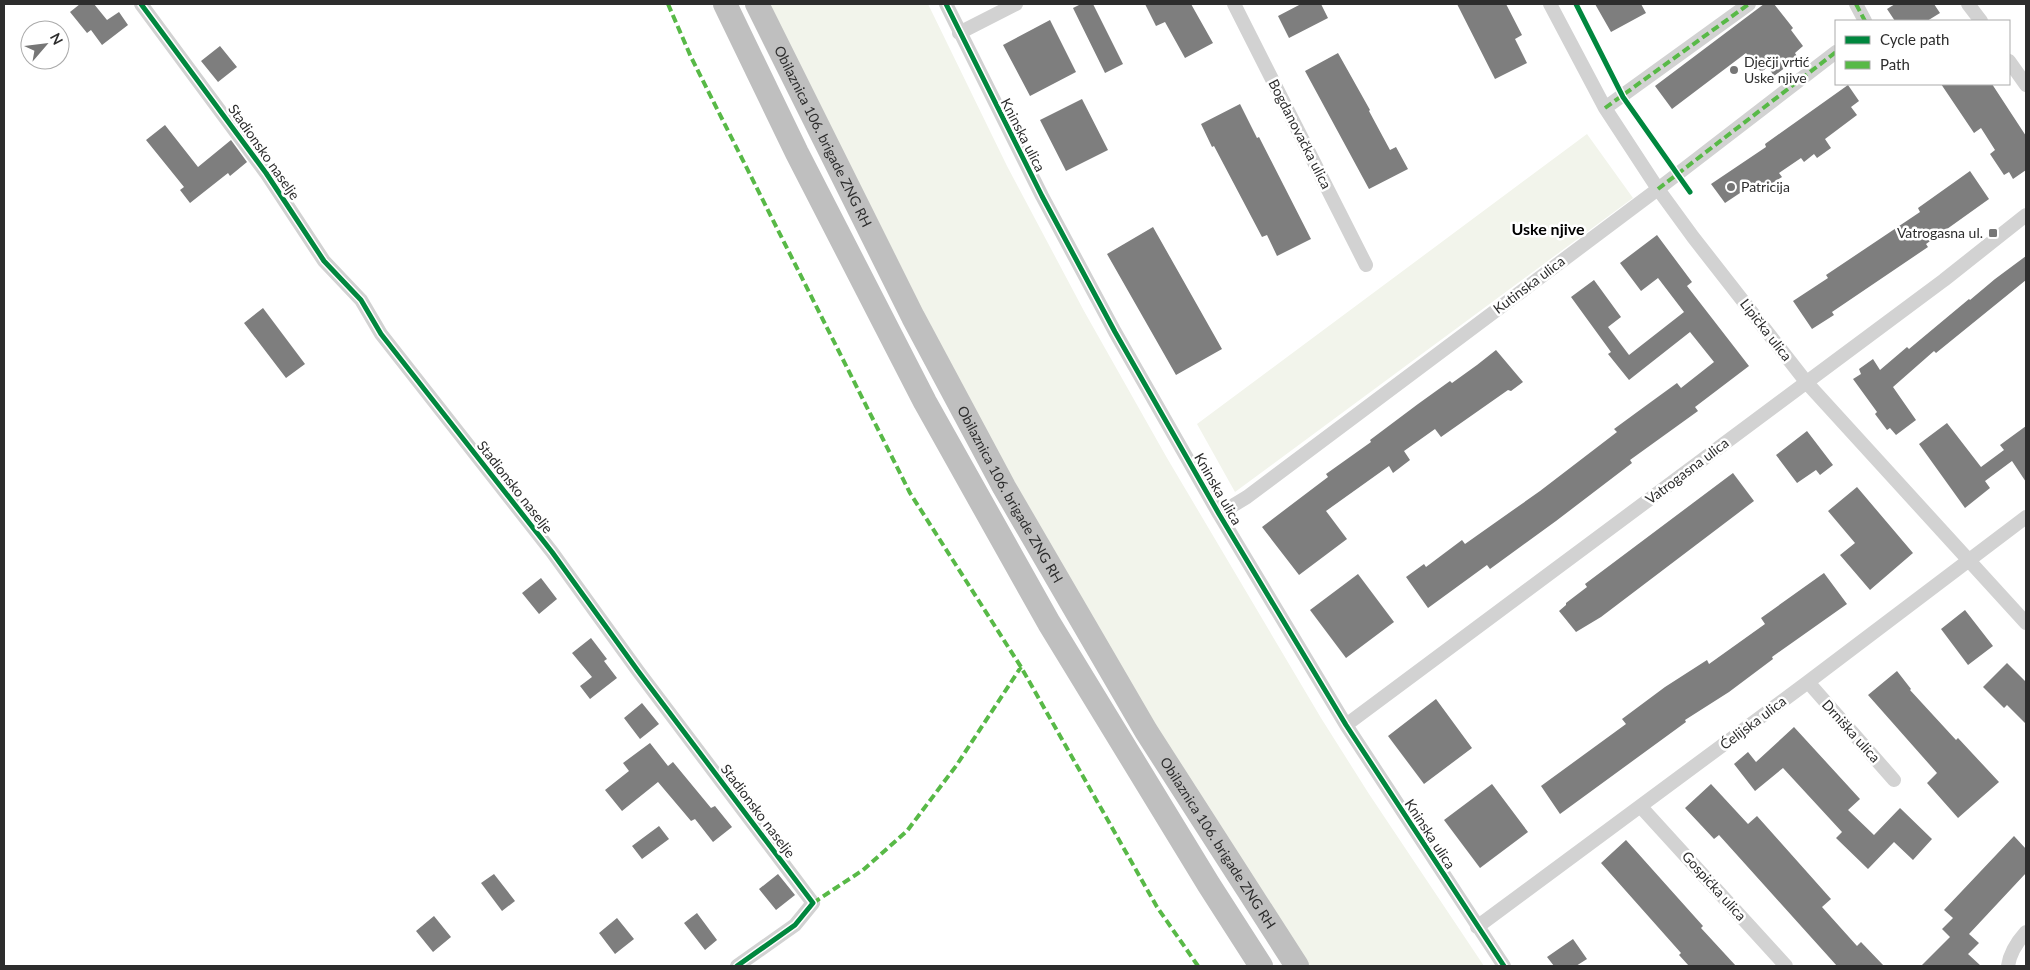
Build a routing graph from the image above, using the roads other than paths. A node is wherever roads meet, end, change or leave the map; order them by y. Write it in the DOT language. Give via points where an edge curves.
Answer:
graph roads {
  1 [pos="141,4"];
  2 [pos="725,4"];
  3 [pos="757,4"];
  4 [pos="946,4"];
  5 [pos="1016,4"];
  6 [pos="1234,4"];
  7 [pos="1550,4"];
  8 [pos="1750,4"];
  9 [pos="1856,4"];
  10 [pos="1968,4"];
  11 [pos="1864,20"];
  12 [pos="1980,20"];
  13 [pos="959,33"];
  14 [pos="1835,53"];
  15 [pos="2010,62"];
  16 [pos="2026,86"];
  17 [pos="1605,108"];
  18 [pos="1658,189"];
  19 [pos="2026,215"];
  20 [pos="1366,265"];
  21 [pos="1806,382"];
  22 [pos="1220,514"];
  23 [pos="2026,517"];
  24 [pos="1968,560"];
  25 [pos="2026,623"];
  26 [pos="1808,682"];
  27 [pos="1346,725"];
  28 [pos="1894,780"];
  29 [pos="1641,806"];
  30 [pos="1477,927"];
  31 [pos="2026,932"];
  32 [pos="737,966"];
  33 [pos="1261,966"];
  34 [pos="1297,966"];
  35 [pos="1504,966"];
  36 [pos="1786,966"];
  37 [pos="2008,966"];
  1 -- 32 [label="street, Stadionsko naselje" via="266,173 324,260 361,300 381,334 552,552 813,903 795,925"];
  2 -- 33 [label="highway, Obilaznica 106. brigade ZNG RH" via="801,161 925,402 1049,623"];
  3 -- 34 [label="highway, Obilaznica 106. brigade ZNG RH" via="913,316 1004,487 1146,731"];
  4 -- 13 [label="street, Kninska ulica"];
  5 -- 13 [label="street"];
  6 -- 20 [label="street, Bogdanovačka ulica"];
  7 -- 17 [label="street, Lipička ulica"];
  8 -- 17 [label="street"];
  9 -- 11 [label="street"];
  10 -- 12 [label="street"];
  13 -- 22 [label="street, Kninska ulica" via="1115,332"];
  14 -- 18 [label="street, Kutinska ulica"];
  15 -- 16 [label="street"];
  17 -- 18 [label="street, Lipička ulica"];
  18 -- 21 [label="street, Lipička ulica"];
  18 -- 22 [label="street, Kutinska ulica"];
  19 -- 21 [label="street, Vatrogasna ulica"];
  21 -- 24 [label="street, Lipička ulica"];
  21 -- 27 [label="street, Vatrogasna ulica"];
  22 -- 27 [label="street, Kninska ulica"];
  23 -- 24 [label="street, Ćelijska ulica"];
  24 -- 25 [label="street, Lipička ulica"];
  24 -- 26 [label="street, Ćelijska ulica"];
  26 -- 28 [label="street, Drniška ulica"];
  26 -- 29 [label="street, Ćelijska ulica"];
  27 -- 30 [label="street, Kninska ulica"];
  29 -- 30 [label="street, Ćelijska ulica"];
  29 -- 36 [label="street, Gospićka ulica"];
  30 -- 35 [label="street, Kninska ulica"];
  31 -- 37 [label="street" via="2017,942"];
}
